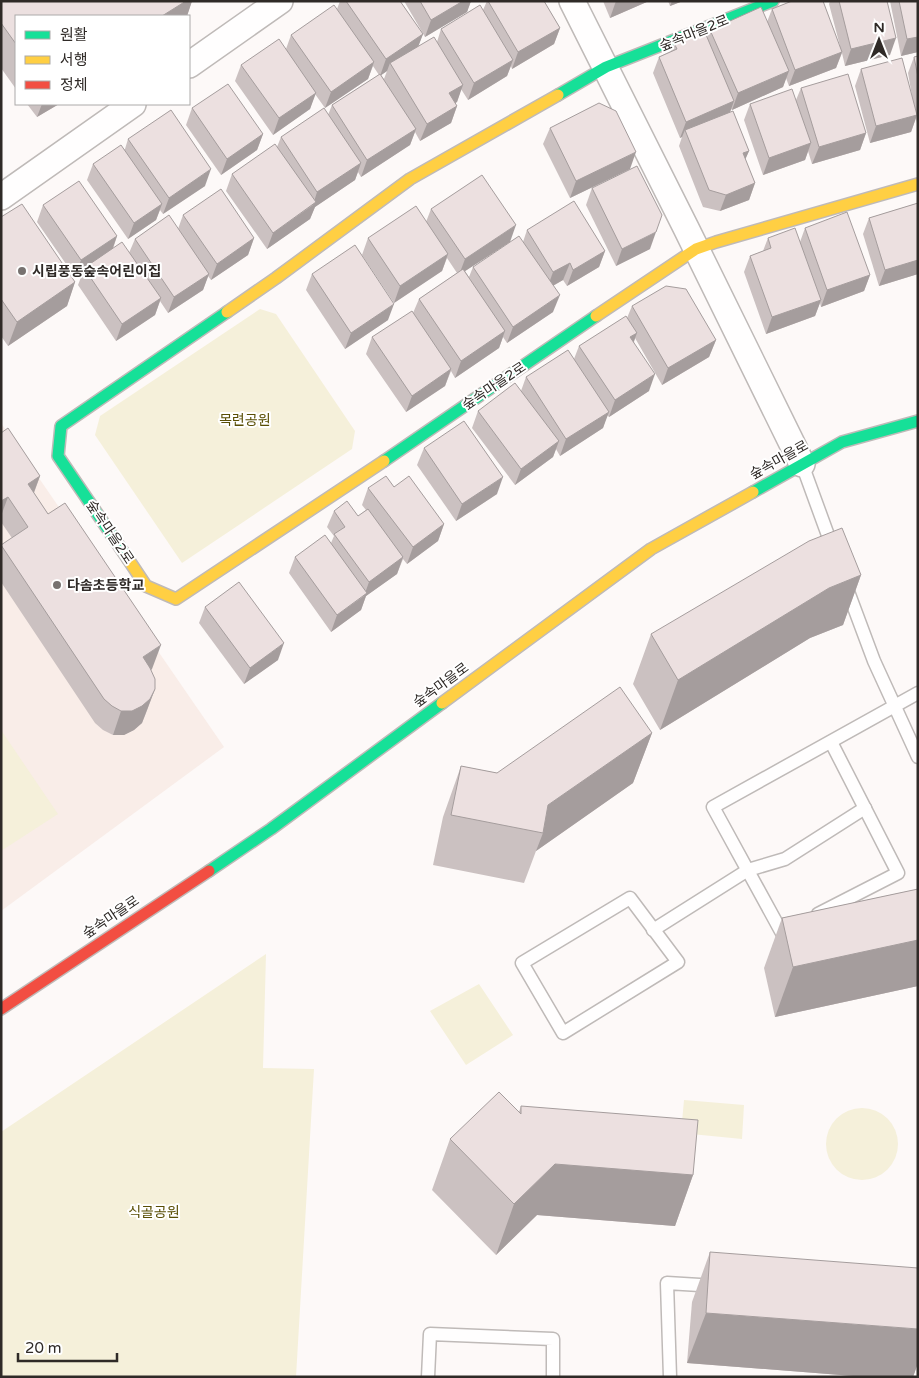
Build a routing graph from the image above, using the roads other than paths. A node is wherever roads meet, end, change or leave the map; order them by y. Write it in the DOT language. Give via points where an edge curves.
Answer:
graph roads {
  1 [pos="280,1"];
  2 [pos="572,1"];
  3 [pos="773,1"];
  4 [pos="190,64"];
  5 [pos="606,67"];
  6 [pos="132,105"];
  7 [pos="918,184"];
  8 [pos="1,197"];
  9 [pos="696,249"];
  10 [pos="918,420"];
  11 [pos="802,464"];
  12 [pos="918,693"];
  13 [pos="895,706"];
  14 [pos="831,742"];
  15 [pos="918,757"];
  16 [pos="865,808"];
  17 [pos="748,870"];
  18 [pos="653,930"];
  19 [pos="1,1008"];
  20 [pos="725,1286"];
  21 [pos="428,1377"];
  22 [pos="553,1377"];
  23 [pos="670,1377"];
  1 -- 4 [label="street"];
  2 -- 5 [label="street"];
  3 -- 5 [label="street, 숲속마을2로"];
  5 -- 9 [label="street"];
  5 -- 9 [label="street, 숲속마을2로" via="410,179 276,278 61,426 58,456 146,586 176,599"];
  6 -- 8 [label="street"];
  7 -- 9 [label="street, 숲속마을2로"];
  9 -- 11 [label="street"];
  10 -- 11 [label="street, 숲속마을로" via="842,442"];
  11 -- 13 [label="lane" via="874,661"];
  11 -- 19 [label="street, 숲속마을로" via="651,549 271,829"];
  12 -- 13 [label="lane"];
  13 -- 14 [label="lane"];
  13 -- 15 [label="lane"];
  14 -- 16 [label="lane"];
  14 -- 17 [label="lane" via="713,807"];
  16 -- 17 [label="lane" via="785,859"];
  16 -- 17 [label="lane" via="898,873 782,932"];
  17 -- 18 [label="lane"];
  18 -- 18 [label="lane" via="630,898 522,963 563,1033 678,962"];
  20 -- 23 [label="lane" via="667,1283"];
  21 -- 22 [label="lane" via="430,1334 554,1339"];
}
